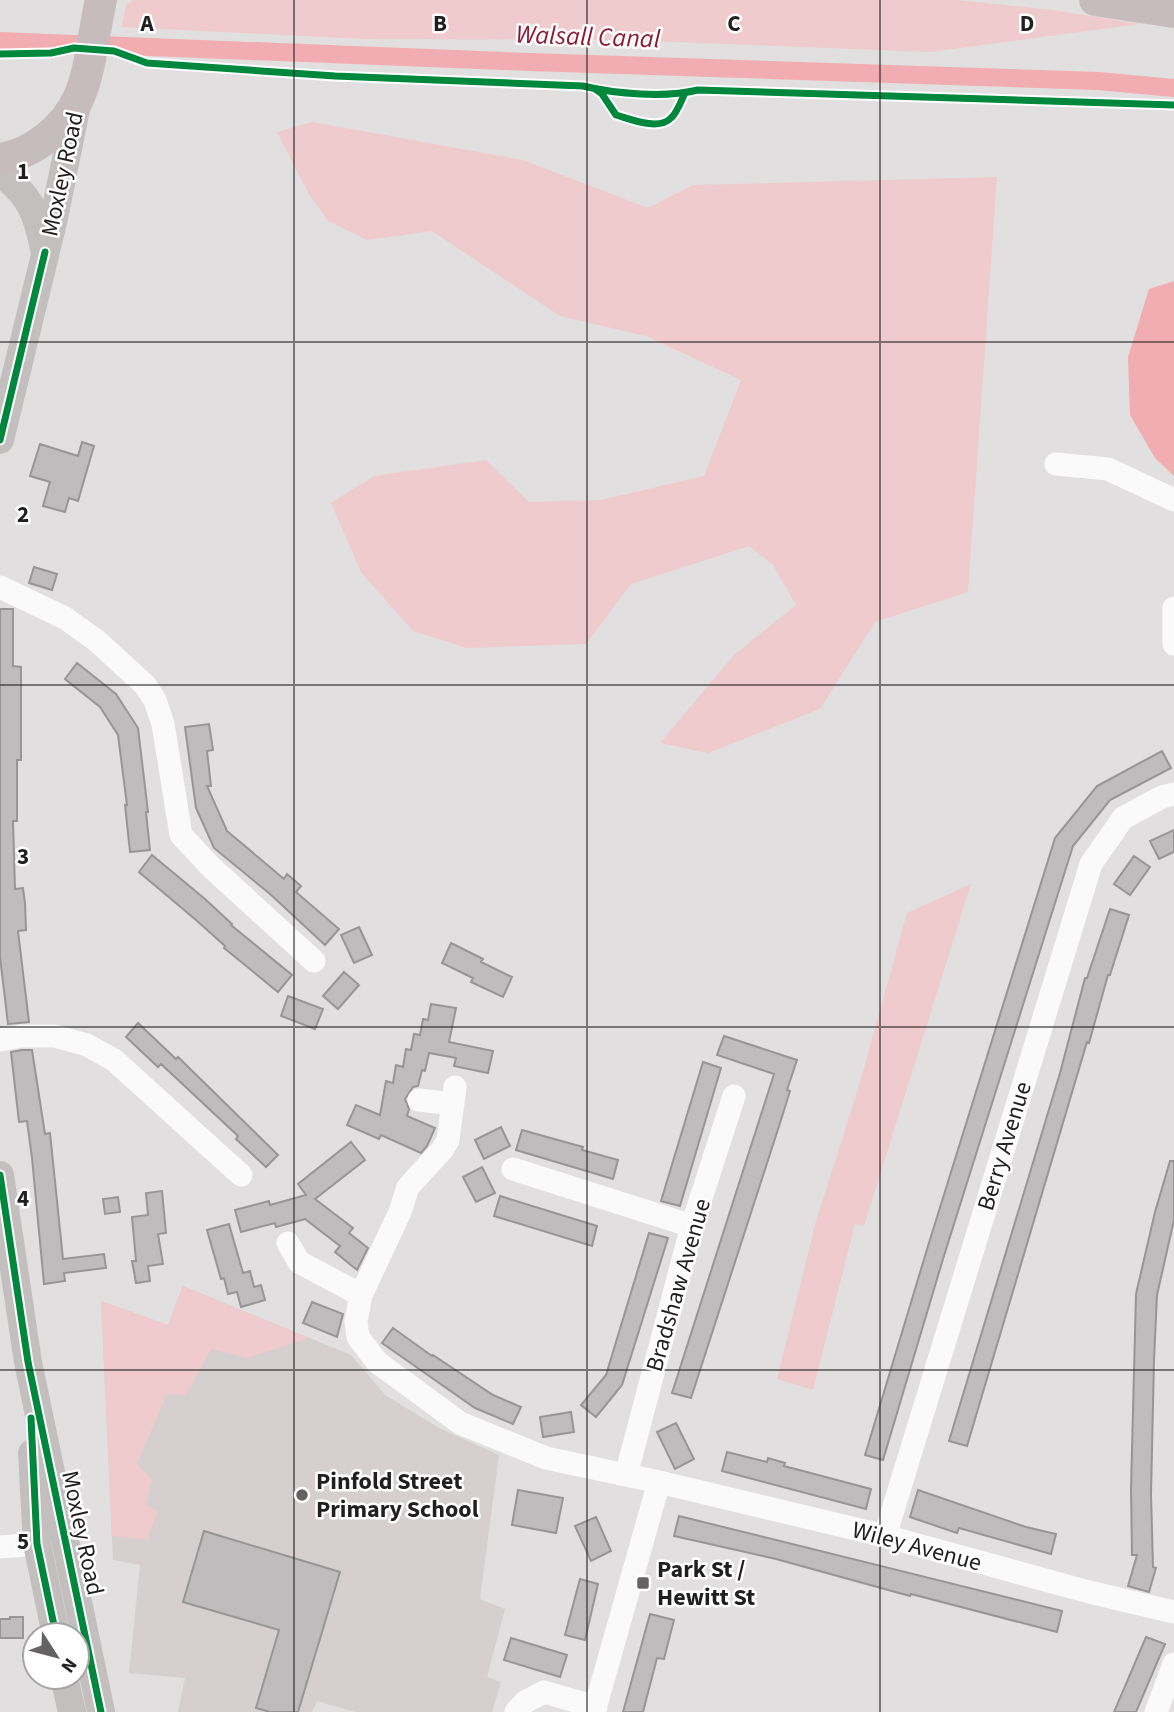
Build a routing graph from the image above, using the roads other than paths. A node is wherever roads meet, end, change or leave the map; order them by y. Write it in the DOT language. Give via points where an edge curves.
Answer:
graph roads {
  1 [pos="1095,0"];
  2 [pos="98,9"];
  3 [pos="1174,12"];
  4 [pos="82,84"];
  5 [pos="0,159"];
  6 [pos="0,173"];
  7 [pos="45,252"];
  8 [pos="0,440"];
  9 [pos="1056,464"];
  10 [pos="1174,500"];
  11 [pos="0,587"];
  12 [pos="1174,608"];
  13 [pos="1174,644"];
  14 [pos="1174,793"];
  15 [pos="314,961"];
  16 [pos="0,1040"];
  17 [pos="734,1096"];
  18 [pos="419,1100"];
  19 [pos="513,1169"];
  20 [pos="0,1175"];
  21 [pos="241,1175"];
  22 [pos="692,1226"];
  23 [pos="289,1243"];
  24 [pos="361,1295"];
  25 [pos="28,1362"];
  26 [pos="626,1475"];
  27 [pos="659,1482"];
  28 [pos="885,1536"];
  29 [pos="37,1544"];
  30 [pos="0,1548"];
  31 [pos="1174,1612"];
  32 [pos="53,1621"];
  33 [pos="1174,1664"];
  34 [pos="67,1691"];
  35 [pos="595,1709"];
  36 [pos="72,1712"];
  37 [pos="101,1712"];
  38 [pos="516,1712"];
  39 [pos="1156,1712"];
  1 -- 3 [label="highway"];
  2 -- 4 [label="highway"];
  4 -- 5 [label="highway" via="62,122 47,138"];
  4 -- 7 [label="main road, Moxley Road"];
  6 -- 7 [label="main road, Moxley Road" via="30,203"];
  7 -- 8 [label="main road, Moxley Road"];
  9 -- 10 [label="street" via="1108,469"];
  11 -- 15 [label="street" via="65,618 97,640 145,685 163,724 181,835"];
  12 -- 13 [label="street"];
  14 -- 28 [label="street, Berry Avenue" via="1124,818 1091,864"];
  16 -- 21 [label="street" via="55,1036 87,1045 114,1060"];
  17 -- 22 [label="street, Bradshaw Avenue"];
  18 -- 24 [label="street, Wiley Avenue" via="454,1096 448,1140 408,1187"];
  19 -- 22 [label="street"];
  20 -- 25 [label="main road, Moxley Road"];
  22 -- 26 [label="street, Bradshaw Avenue"];
  23 -- 24 [label="street" via="299,1262"];
  24 -- 26 [label="street, Wiley Avenue" via="358,1337 377,1363 460,1423 546,1458"];
  25 -- 29 [label="main road, Moxley Road"];
  25 -- 37 [label="main road, Moxley Road"];
  26 -- 27 [label="street, Wiley Avenue"];
  27 -- 28 [label="street, Wiley Avenue"];
  27 -- 35 [label="street"];
  28 -- 31 [label="street, Wiley Avenue"];
  29 -- 30 [label="street"];
  29 -- 32 [label="main road, Moxley Road"];
  33 -- 39 [label="street"];
  34 -- 36 [label="main road"];
  35 -- 38 [label="street" via="544,1692"];
}
